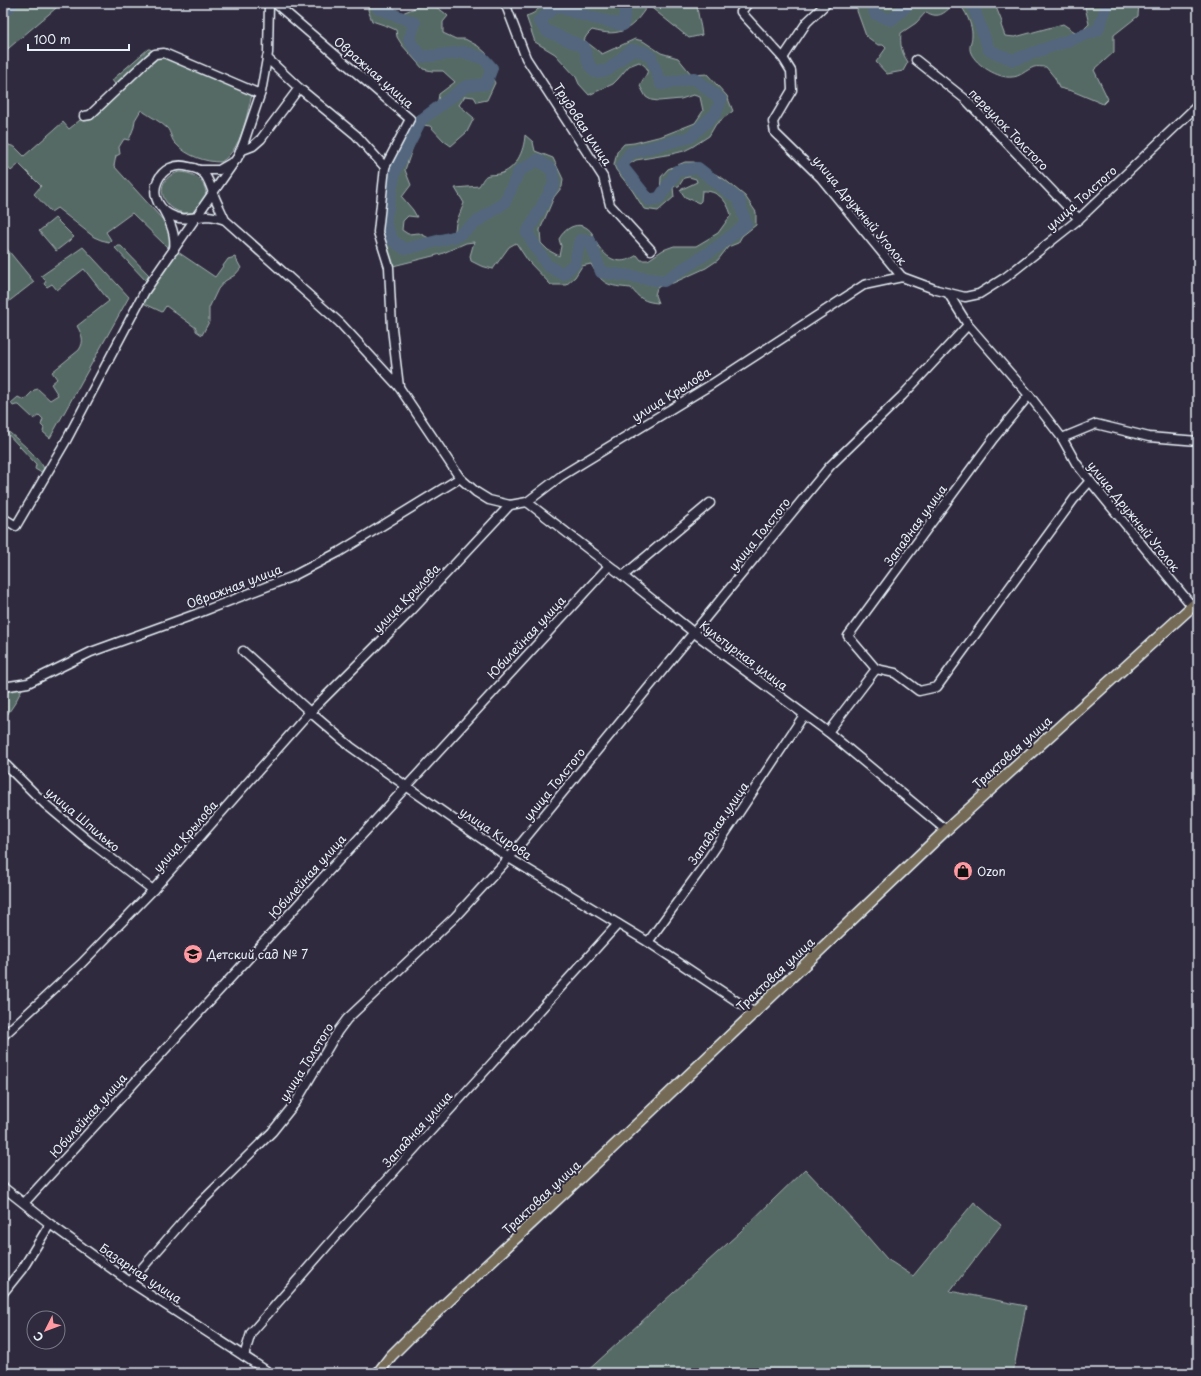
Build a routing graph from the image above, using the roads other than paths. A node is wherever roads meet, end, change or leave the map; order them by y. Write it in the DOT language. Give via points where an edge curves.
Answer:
graph roads {
  1 [pos="269,3"];
  2 [pos="275,3"];
  3 [pos="505,3"];
  4 [pos="748,3"];
  5 [pos="827,3"];
  6 [pos="267,58"];
  7 [pos="783,58"];
  8 [pos="916,60"];
  9 [pos="299,88"];
  10 [pos="260,94"];
  11 [pos="1198,105"];
  12 [pos="84,116"];
  13 [pos="240,153"];
  14 [pos="385,167"];
  15 [pos="200,170"];
  16 [pos="213,193"];
  17 [pos="218,205"];
  18 [pos="163,210"];
  19 [pos="195,218"];
  20 [pos="1079,219"];
  21 [pos="225,220"];
  22 [pos="174,250"];
  23 [pos="651,250"];
  24 [pos="902,277"];
  25 [pos="948,293"];
  26 [pos="968,326"];
  27 [pos="399,387"];
  28 [pos="1029,396"];
  29 [pos="1062,438"];
  30 [pos="1198,441"];
  31 [pos="460,478"];
  32 [pos="1090,481"];
  33 [pos="527,502"];
  34 [pos="710,503"];
  35 [pos="510,505"];
  36 [pos="3,518"];
  37 [pos="609,566"];
  38 [pos="623,576"];
  39 [pos="1195,604"];
  40 [pos="693,632"];
  41 [pos="243,651"];
  42 [pos="876,669"];
  43 [pos="3,687"];
  44 [pos="310,712"];
  45 [pos="804,715"];
  46 [pos="828,732"];
  47 [pos="3,762"];
  48 [pos="406,786"];
  49 [pos="946,830"];
  50 [pos="509,858"];
  51 [pos="153,890"];
  52 [pos="618,924"];
  53 [pos="648,942"];
  54 [pos="753,1012"];
  55 [pos="3,1036"];
  56 [pos="3,1187"];
  57 [pos="24,1203"];
  58 [pos="50,1224"];
  59 [pos="130,1282"];
  60 [pos="3,1293"];
  61 [pos="244,1356"];
  62 [pos="270,1373"];
  63 [pos="378,1373"];
  1 -- 6 [label="street"];
  2 -- 14 [label="street, Овражная улица" via="410,119"];
  3 -- 23 [label="street, Трудовая улица" via="526,58 603,177 610,205"];
  4 -- 7 [label="street, улица Дружный Уголок" via="741,12"];
  5 -- 7 [label="street" via="807,22"];
  6 -- 9 [label="street"];
  6 -- 10 [label="street"];
  7 -- 24 [label="street, улица Дружный Уголок" via="792,71 792,90 773,122 774,133 821,178"];
  8 -- 20 [label="street, переулок Толстого" via="965,99"];
  9 -- 13 [label="street" via="261,139"];
  9 -- 14 [label="street" via="356,135"];
  10 -- 12 [label="street" via="164,53 155,54 90,114"];
  10 -- 13 [label="street"];
  11 -- 20 [label="street, улица Толстого"];
  13 -- 15 [label="street" via="224,168 214,171"];
  13 -- 16 [label="street"];
  13 -- 17 [label="street" via="220,191"];
  14 -- 27 [label="street, Овражная улица" via="378,232 389,267 392,328"];
  15 -- 16 [label="street" via="208,180"];
  15 -- 18 [label="street" via="175,166 160,176 155,192 157,202"];
  16 -- 17 [label="street"];
  16 -- 19 [label="street"];
  17 -- 21 [label="street"];
  18 -- 19 [label="street" via="178,218"];
  18 -- 22 [label="street" via="171,224"];
  19 -- 21 [label="street" via="208,216"];
  19 -- 22 [label="street"];
  20 -- 25 [label="street, улица Толстого" via="1006,277 979,294 965,297"];
  21 -- 27 [label="street, Овражная улица" via="340,323"];
  22 -- 36 [label="street" via="145,292 60,452 16,526"];
  24 -- 25 [label="street, улица Толстого"];
  24 -- 33 [label="street, улица Крылова" via="864,285 712,384 561,476"];
  25 -- 26 [label="street"];
  26 -- 28 [label="street, улица Дружный Уголок"];
  26 -- 40 [label="street, улица Толстого" via="902,396 830,466"];
  27 -- 31 [label="street, Овражная улица"];
  28 -- 29 [label="street, улица Дружный Уголок"];
  28 -- 42 [label="street, Западная улица" via="993,439 848,636"];
  29 -- 30 [label="street" via="1096,424 1149,437"];
  29 -- 32 [label="street, улица Дружный Уголок"];
  31 -- 35 [label="street, Овражная улица" via="489,500"];
  31 -- 43 [label="street, Овражная улица" via="339,552 291,576 91,652 28,682"];
  32 -- 39 [label="street, улица Дружный Уголок"];
  32 -- 42 [label="street" via="1074,499 937,687 919,691 895,673"];
  33 -- 35 [label="street, улица Крылова"];
  33 -- 37 [label="street, Культурная улица"];
  34 -- 38 [label="street"];
  35 -- 44 [label="street, улица Крылова" via="412,610"];
  37 -- 38 [label="street, Культурная улица"];
  37 -- 48 [label="street, Юбилейная улица"];
  38 -- 40 [label="street, Культурная улица"];
  39 -- 49 [label="main road, Трактовая улица"];
  40 -- 45 [label="street, Культурная улица"];
  40 -- 50 [label="street, улица Толстого"];
  41 -- 44 [label="street, улица Кирова"];
  42 -- 46 [label="street"];
  44 -- 48 [label="street, улица Кирова" via="351,747"];
  44 -- 51 [label="street, улица Крылова"];
  45 -- 46 [label="street, Культурная улица"];
  45 -- 53 [label="street, Западная улица" via="702,868"];
  46 -- 49 [label="street, Культурная улица"];
  47 -- 51 [label="street, улица Шпилько" via="45,804"];
  48 -- 50 [label="street, улица Кирова"];
  48 -- 57 [label="street, Юбилейная улица"];
  49 -- 54 [label="main road, Трактовая улица"];
  50 -- 52 [label="street, улица Кирова"];
  50 -- 59 [label="street, улица Толстого" via="455,917 347,1020 296,1102 272,1132 191,1212"];
  51 -- 55 [label="street, улица Крылова" via="80,964"];
  52 -- 53 [label="street, улица Кирова"];
  52 -- 61 [label="street, Западная улица" via="251,1333"];
  53 -- 54 [label="street, улица Кирова"];
  54 -- 63 [label="main road, Трактовая улица" via="410,1337"];
  56 -- 57 [label="street, Базарная улица"];
  57 -- 58 [label="street, Базарная улица"];
  58 -- 59 [label="street, Базарная улица"];
  58 -- 60 [label="street" via="23,1268"];
  59 -- 61 [label="street, Базарная улица"];
  61 -- 62 [label="street, Базарная улица"];
}
